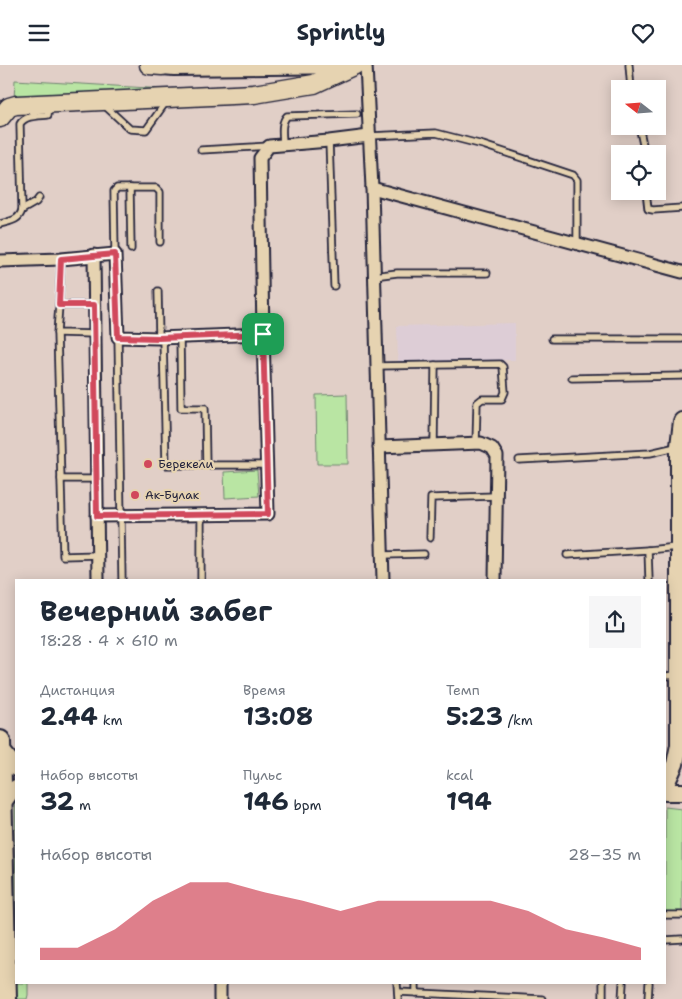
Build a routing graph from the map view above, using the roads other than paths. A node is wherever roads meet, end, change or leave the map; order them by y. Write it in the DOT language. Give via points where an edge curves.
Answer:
graph roads {
  1 [pos="355,65"];
  2 [pos="365,65"];
  3 [pos="629,65"];
  4 [pos="164,66"];
  5 [pos="630,80"];
  6 [pos="170,98"];
  7 [pos="98,101"];
  8 [pos="49,102"];
  9 [pos="357,114"];
  10 [pos="0,118"];
  11 [pos="369,136"];
  12 [pos="329,141"];
  13 [pos="284,145"];
  14 [pos="270,146"];
  15 [pos="201,150"];
  16 [pos="130,188"];
  17 [pos="372,188"];
  18 [pos="39,198"];
  19 [pos="647,200"];
  20 [pos="682,208"];
  21 [pos="22,210"];
  22 [pos="0,224"];
  23 [pos="160,242"];
  24 [pos="577,245"];
  25 [pos="131,249"];
  26 [pos="115,254"];
  27 [pos="94,255"];
  28 [pos="61,259"];
  29 [pos="0,261"];
  30 [pos="682,272"];
  31 [pos="487,273"];
  32 [pos="374,276"];
  33 [pos="334,285"];
  34 [pos="158,291"];
  35 [pos="59,305"];
  36 [pos="94,305"];
  37 [pos="57,333"];
  38 [pos="95,334"];
  39 [pos="263,334"];
  40 [pos="118,337"];
  41 [pos="180,337"];
  42 [pos="161,338"];
  43 [pos="552,339"];
  44 [pos="682,339"];
  45 [pos="435,365"];
  46 [pos="376,366"];
  47 [pos="682,376"];
  48 [pos="572,378"];
  49 [pos="682,421"];
  50 [pos="476,443"];
  51 [pos="434,444"];
  52 [pos="680,446"];
  53 [pos="379,447"];
  54 [pos="519,459"];
  55 [pos="206,465"];
  56 [pos="267,465"];
  57 [pos="61,479"];
  58 [pos="97,479"];
  59 [pos="496,496"];
  60 [pos="201,514"];
  61 [pos="121,515"];
  62 [pos="97,516"];
  63 [pos="430,539"];
  64 [pos="679,546"];
  65 [pos="648,549"];
  66 [pos="424,554"];
  67 [pos="98,555"];
  68 [pos="382,555"];
  69 [pos="567,555"];
  70 [pos="98,579"];
  71 [pos="122,579"];
  72 [pos="202,579"];
  73 [pos="383,579"];
  74 [pos="495,579"];
  75 [pos="649,579"];
  76 [pos="672,676"];
  77 [pos="0,741"];
  78 [pos="0,749"];
  79 [pos="15,767"];
  80 [pos="666,784"];
  81 [pos="15,789"];
  82 [pos="666,792"];
  83 [pos="682,792"];
  84 [pos="2,805"];
  85 [pos="666,915"];
  86 [pos="682,915"];
  87 [pos="682,939"];
  88 [pos="666,940"];
  89 [pos="220,984"];
  90 [pos="416,984"];
  91 [pos="603,984"];
  92 [pos="623,984"];
  93 [pos="649,984"];
  94 [pos="416,993"];
  95 [pos="398,996"];
  96 [pos="6,999"];
  97 [pos="220,999"];
  98 [pos="542,999"];
  99 [pos="603,999"];
  100 [pos="622,999"];
  101 [pos="648,999"];
  1 -- 2 [label="main road"];
  1 -- 4 [label="main road"];
  1 -- 6 [label="main road" via="314,85 254,94"];
  2 -- 11 [label="street"];
  3 -- 5 [label="lane"];
  6 -- 7 [label="main road"];
  6 -- 7 [label="lane" via="146,130 130,129"];
  7 -- 8 [label="main road"];
  8 -- 10 [label="main road" via="9,107"];
  8 -- 21 [label="lane" via="48,115 28,117 20,124"];
  9 -- 13 [label="lane" via="287,116 283,125"];
  11 -- 12 [label="street"];
  11 -- 17 [label="street"];
  11 -- 24 [label="lane" via="436,133 573,175 578,180"];
  12 -- 13 [label="street"];
  12 -- 33 [label="lane"];
  13 -- 14 [label="street"];
  14 -- 15 [label="lane"];
  14 -- 39 [label="street" via="260,159"];
  16 -- 23 [label="lane" via="156,188 160,192"];
  16 -- 25 [label="lane"];
  16 -- 26 [label="lane" via="114,191"];
  17 -- 24 [label="street"];
  17 -- 32 [label="street"];
  18 -- 21 [label="lane"];
  19 -- 20 [label="lane" via="648,209 652,211"];
  21 -- 22 [label="lane" via="16,220"];
  24 -- 30 [label="street"];
  26 -- 27 [label="street"];
  26 -- 40 [label="street"];
  27 -- 28 [label="street"];
  27 -- 36 [label="street"];
  28 -- 29 [label="street"];
  28 -- 35 [label="lane"];
  31 -- 32 [label="lane"];
  32 -- 46 [label="street"];
  34 -- 42 [label="lane"];
  35 -- 36 [label="lane"];
  35 -- 37 [label="lane"];
  36 -- 38 [label="street"];
  37 -- 38 [label="lane"];
  37 -- 57 [label="lane"];
  38 -- 58 [label="street"];
  39 -- 41 [label="street"];
  39 -- 56 [label="street"];
  40 -- 42 [label="street"];
  40 -- 61 [label="lane"];
  41 -- 42 [label="street"];
  41 -- 55 [label="lane" via="182,408 205,408"];
  42 -- 55 [label="lane" via="166,465"];
  43 -- 44 [label="lane"];
  45 -- 46 [label="lane"];
  45 -- 50 [label="lane" via="500,364 502,367 505,392 502,399 482,399 477,403"];
  45 -- 51 [label="lane"];
  46 -- 53 [label="street"];
  47 -- 48 [label="lane"];
  49 -- 52 [label="main road"];
  50 -- 51 [label="street"];
  50 -- 59 [label="street" via="492,448 497,456"];
  51 -- 53 [label="street"];
  52 -- 54 [label="lane" via="650,453"];
  52 -- 64 [label="main road"];
  53 -- 68 [label="street"];
  55 -- 56 [label="lane"];
  56 -- 60 [label="street" via="268,514"];
  57 -- 58 [label="lane"];
  57 -- 67 [label="lane" via="63,556"];
  58 -- 62 [label="street"];
  59 -- 63 [label="lane" via="431,498"];
  59 -- 74 [label="street" via="492,536"];
  60 -- 61 [label="street"];
  60 -- 72 [label="lane"];
  61 -- 62 [label="street"];
  61 -- 71 [label="lane"];
  62 -- 67 [label="street"];
  64 -- 65 [label="lane"];
  64 -- 76 [label="main road"];
  65 -- 69 [label="lane"];
  65 -- 75 [label="lane"];
  66 -- 68 [label="lane"];
  67 -- 70 [label="street"];
  68 -- 73 [label="street"];
  76 -- 80 [label="main road" via="679,745 676,764"];
  77 -- 78 [label="highway"];
  78 -- 79 [label="main road"];
  78 -- 84 [label="highway"];
  81 -- 84 [label="main road"];
  82 -- 83 [label="main road"];
  84 -- 96 [label="highway"];
  85 -- 86 [label="lane"];
  87 -- 88 [label="lane"];
  89 -- 97 [label="street"];
  90 -- 94 [label="lane"];
  91 -- 99 [label="lane"];
  92 -- 100 [label="lane"];
  93 -- 101 [label="lane"];
  94 -- 95 [label="lane"];
  94 -- 98 [label="lane"];
}
